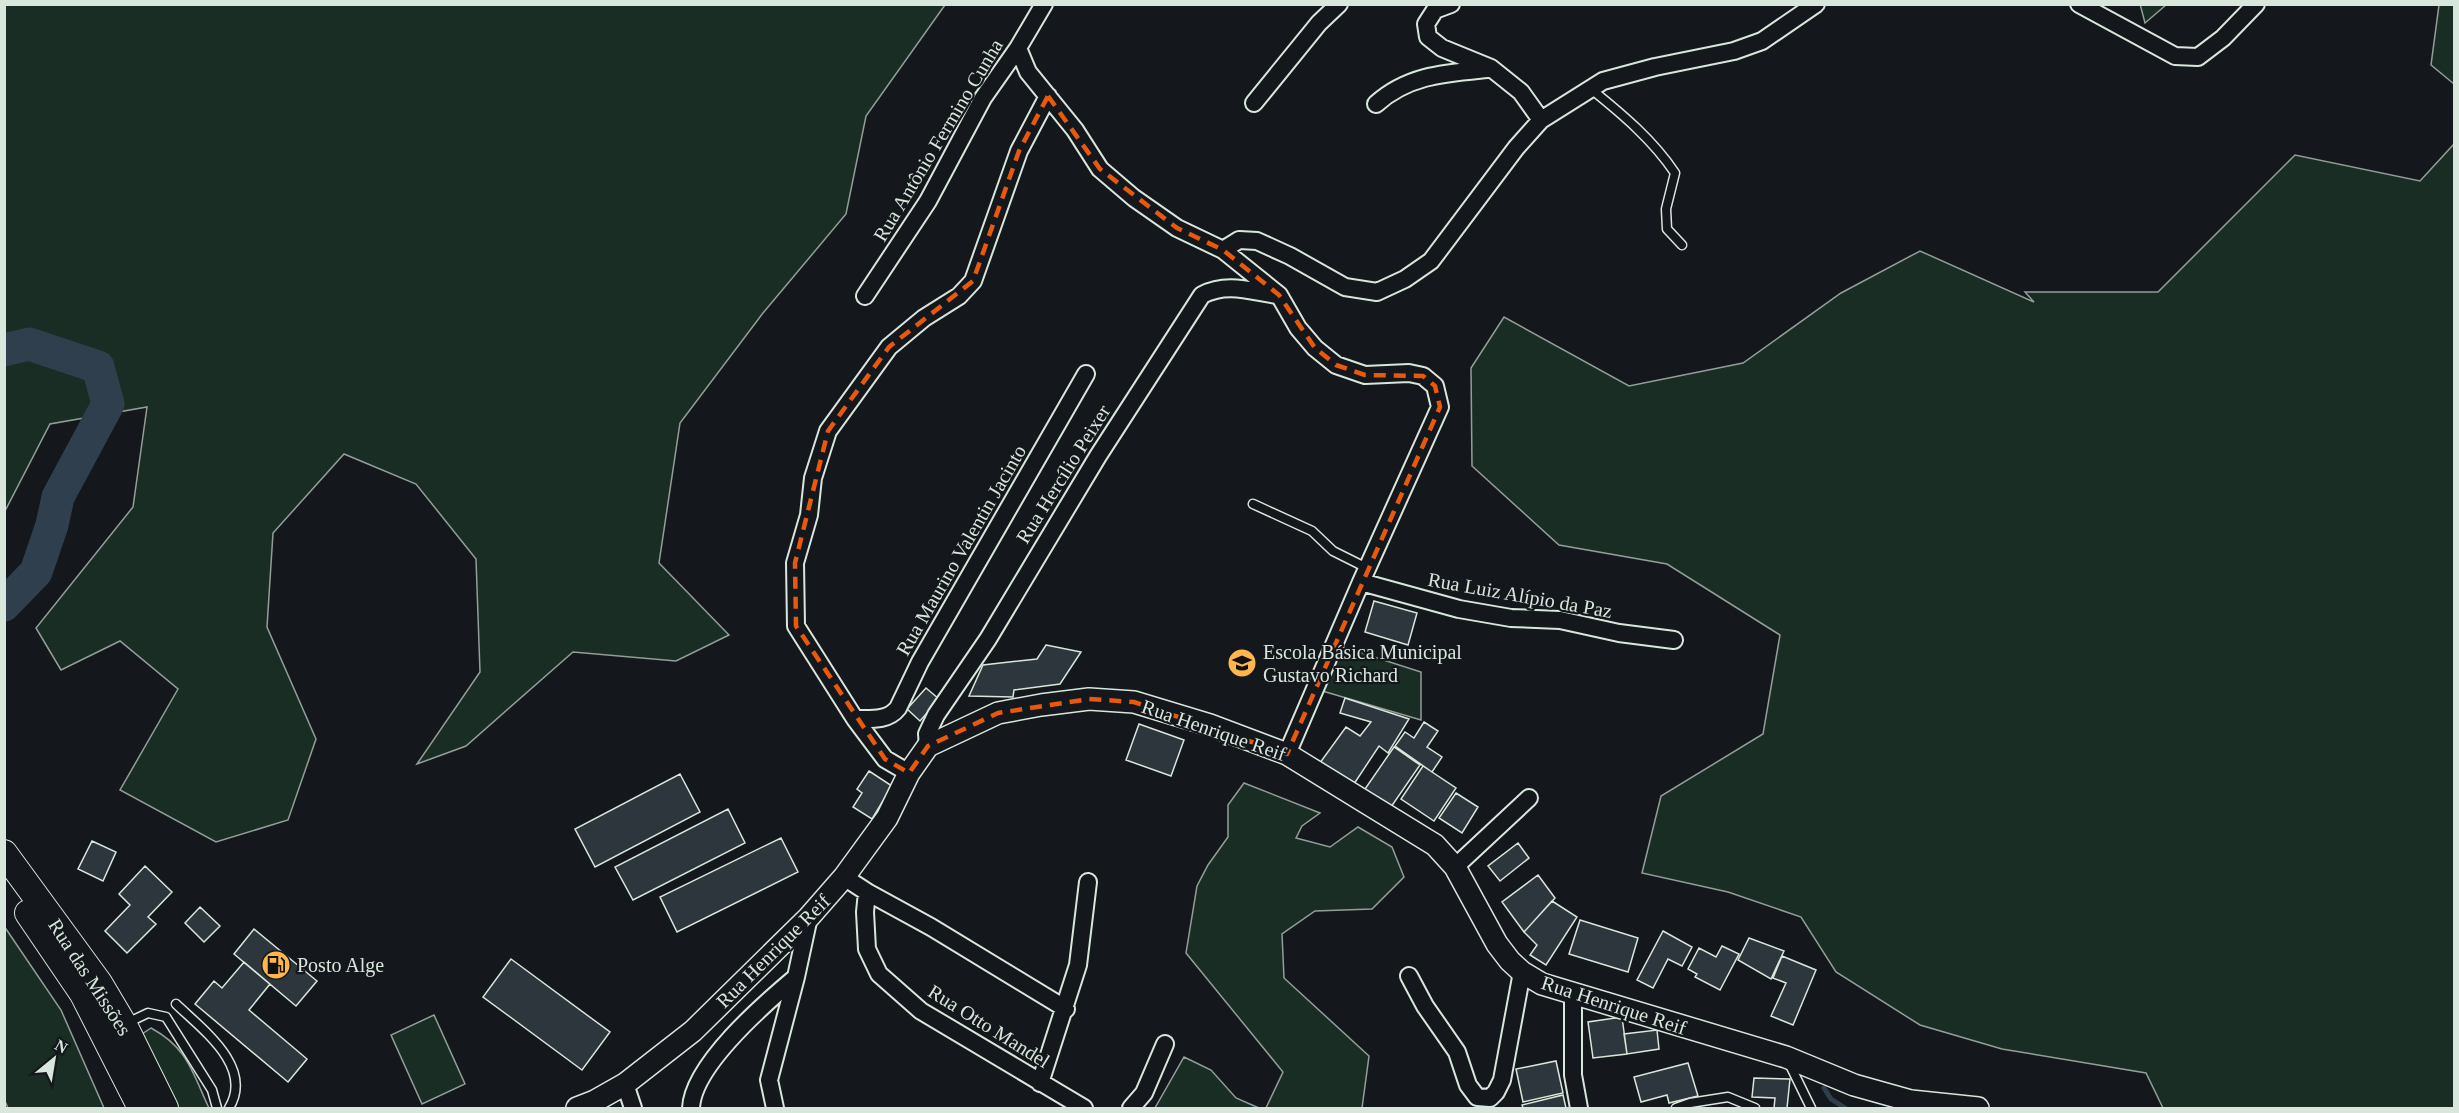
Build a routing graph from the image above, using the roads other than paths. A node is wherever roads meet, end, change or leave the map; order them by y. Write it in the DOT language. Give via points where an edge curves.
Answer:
graph roads {
  1 [pos="1044,4"];
  2 [pos="1339,4"];
  3 [pos="1451,4"];
  4 [pos="1816,4"];
  5 [pos="2079,4"];
  6 [pos="2256,4"];
  7 [pos="1018,48"];
  8 [pos="1491,68"];
  9 [pos="1591,89"];
  10 [pos="1048,96"];
  11 [pos="1254,103"];
  12 [pos="1376,104"];
  13 [pos="1541,120"];
  14 [pos="1682,245"];
  15 [pos="1223,250"];
  16 [pos="1279,295"];
  17 [pos="865,296"];
  18 [pos="1086,374"];
  19 [pos="1253,504"];
  20 [pos="1364,575"];
  21 [pos="1674,640"];
  22 [pos="855,719"];
  23 [pos="928,746"];
  24 [pos="1287,754"];
  25 [pos="909,772"];
  26 [pos="1529,798"];
  27 [pos="4,853"];
  28 [pos="1455,867"];
  29 [pos="844,878"];
  30 [pos="4,881"];
  31 [pos="1088,882"];
  32 [pos="867,892"];
  33 [pos="809,917"];
  34 [pos="1522,972"];
  35 [pos="1409,976"];
  36 [pos="796,977"];
  37 [pos="1573,994"];
  38 [pos="176,1004"];
  39 [pos="1066,1009"];
  40 [pos="114,1030"];
  41 [pos="1165,1044"];
  42 [pos="1786,1057"];
  43 [pos="1040,1083"];
  44 [pos="624,1084"];
  45 [pos="141,1108"];
  46 [pos="165,1108"];
  47 [pos="217,1108"];
  48 [pos="229,1108"];
  49 [pos="577,1108"];
  50 [pos="633,1108"];
  51 [pos="691,1108"];
  52 [pos="775,1108"];
  53 [pos="1084,1108"];
  54 [pos="1131,1108"];
  55 [pos="1579,1108"];
  56 [pos="1676,1108"];
  57 [pos="1755,1108"];
  58 [pos="1812,1108"];
  59 [pos="1978,1108"];
  1 -- 7 [label="street, Rua Antônio Fermino Cunha"];
  2 -- 11 [label="street"];
  3 -- 8 [label="street" via="1435,10 1426,24 1428,37 1442,48"];
  4 -- 9 [label="street" via="1762,40 1734,51 1655,67 1603,81"];
  5 -- 6 [label="street" via="2175,56 2198,57"];
  7 -- 10 [label="street" via="1029,72"];
  7 -- 17 [label="street, Rua Antônio Fermino Cunha" via="983,98 928,201"];
  8 -- 12 [label="street" via="1430,76 1392,90"];
  8 -- 13 [label="street" via="1521,92"];
  9 -- 13 [label="street"];
  9 -- 14 [label="lane" via="1647,139 1675,173 1666,209 1667,230"];
  10 -- 15 [label="street" via="1100,169 1177,228"];
  10 -- 22 [label="street" via="1019,150 973,281 959,296 889,347 828,431 813,478 795,563 796,626"];
  13 -- 15 [label="street" via="1431,261 1377,292 1345,287 1257,241 1239,240"];
  15 -- 16 [label="street"];
  16 -- 20 [label="street" via="1314,348 1336,365 1365,375 1409,373 1423,376 1435,386 1440,407"];
  16 -- 23 [label="street, Rua Hercílio Peixer" via="1217,287 1202,295 1098,456 988,639 936,715 927,734"];
  18 -- 22 [label="street, Rua Maurino Valentin Jacinto" via="920,662 898,708 893,715 882,718"];
  19 -- 20 [label="lane" via="1312,531"];
  20 -- 21 [label="street, Rua Luiz Alípio da Paz" via="1459,609 1511,618 1560,620"];
  20 -- 24 [label="street"];
  22 -- 25 [label="street" via="885,759"];
  23 -- 24 [label="street, Rua Henrique Reif" via="998,713 1089,699 1134,702 1167,711"];
  23 -- 25 [label="street, Rua Henrique Reif"];
  24 -- 28 [label="street, Rua Henrique Reif" via="1435,845"];
  25 -- 29 [label="street, Rua Henrique Reif" via="887,818"];
  26 -- 28 [label="street"];
  27 -- 40 [label="main road, Rua das Missões" via="93,974"];
  28 -- 34 [label="street, Rua Henrique Reif" via="1497,944"];
  29 -- 32 [label="street"];
  29 -- 33 [label="street, Rua Henrique Reif"];
  30 -- 40 [label="main road, Rua das Missões" via="83,994"];
  31 -- 39 [label="street" via="1078,964"];
  32 -- 39 [label="street"];
  32 -- 43 [label="street, Rua Otto Mandel" via="867,949 879,974 921,1011"];
  33 -- 36 [label="street"];
  33 -- 44 [label="street, Rua Henrique Reif" via="693,1031"];
  34 -- 35 [label="street" via="1502,1080 1490,1098 1477,1097 1468,1085 1457,1052"];
  34 -- 37 [label="street, Rua Henrique Reif" via="1542,984"];
  36 -- 51 [label="street" via="750,1017 703,1074"];
  36 -- 52 [label="street" via="769,1080"];
  37 -- 42 [label="street, Rua Henrique Reif"];
  37 -- 55 [label="street" via="1573,1076"];
  38 -- 48 [label="lane" via="220,1048 235,1074 237,1087"];
  39 -- 43 [label="street"];
  40 -- 45 [label="main road, Rua das Missões"];
  40 -- 46 [label="main road, Rua das Missões"];
  40 -- 47 [label="lane" via="148,1013 166,1017 212,1090"];
  41 -- 54 [label="street" via="1144,1093"];
  42 -- 58 [label="lane"];
  42 -- 59 [label="street, Rua Henrique Reif" via="1854,1085 1911,1101"];
  43 -- 53 [label="street, Rua Otto Mandel"];
  44 -- 49 [label="street, Rua Henrique Reif"];
  44 -- 50 [label="street"];
  56 -- 57 [label="lane" via="1728,1097"];
}
